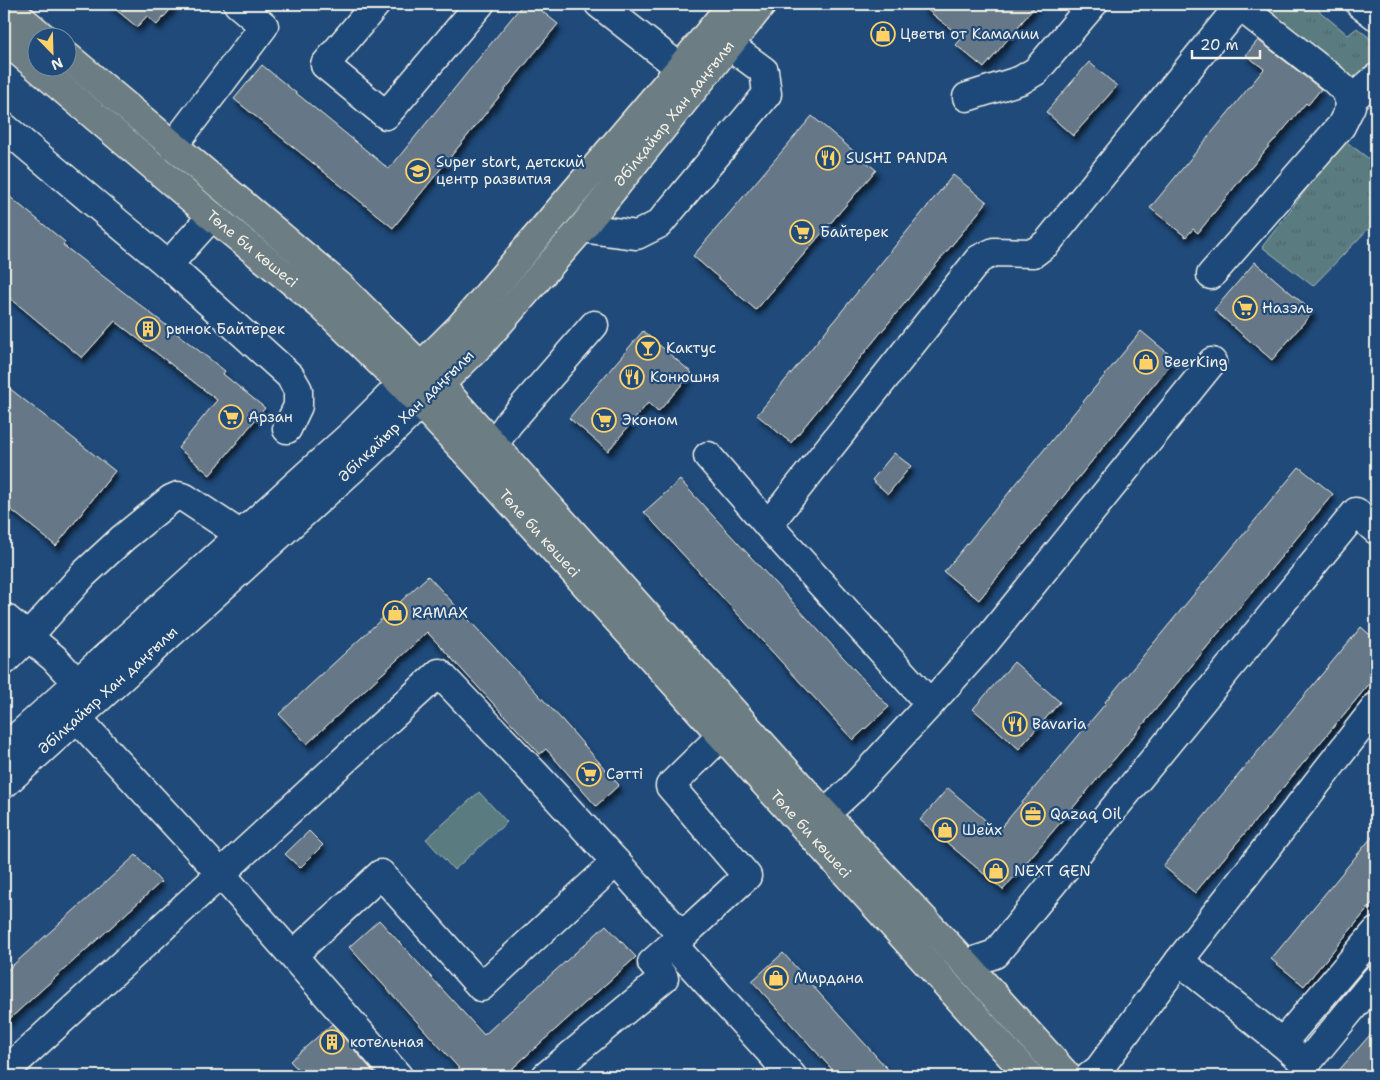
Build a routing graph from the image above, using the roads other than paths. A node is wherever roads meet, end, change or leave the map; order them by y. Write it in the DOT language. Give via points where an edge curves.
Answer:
graph roads {
  1 [pos="4,4"];
  2 [pos="238,4"];
  3 [pos="376,4"];
  4 [pos="480,4"];
  5 [pos="599,4"];
  6 [pos="732,4"];
  7 [pos="762,4"];
  8 [pos="1093,4"];
  9 [pos="1360,4"];
  10 [pos="1238,5"];
  11 [pos="1376,16"];
  12 [pos="32,28"];
  13 [pos="4,39"];
  14 [pos="729,45"];
  15 [pos="78,65"];
  16 [pos="689,75"];
  17 [pos="1376,78"];
  18 [pos="967,97"];
  19 [pos="1350,101"];
  20 [pos="4,127"];
  21 [pos="173,146"];
  22 [pos="212,216"];
  23 [pos="582,228"];
  24 [pos="168,265"];
  25 [pos="1211,275"];
  26 [pos="594,325"];
  27 [pos="1212,362"];
  28 [pos="414,385"];
  29 [pos="440,385"];
  30 [pos="287,429"];
  31 [pos="494,444"];
  32 [pos="708,456"];
  33 [pos="768,525"];
  34 [pos="1376,530"];
  35 [pos="241,535"];
  36 [pos="4,617"];
  37 [pos="28,637"];
  38 [pos="4,660"];
  39 [pos="78,683"];
  40 [pos="930,704"];
  41 [pos="1376,707"];
  42 [pos="77,718"];
  43 [pos="722,736"];
  44 [pos="4,750"];
  45 [pos="4,784"];
  46 [pos="825,814"];
  47 [pos="616,862"];
  48 [pos="222,874"];
  49 [pos="1376,932"];
  50 [pos="678,940"];
  51 [pos="293,956"];
  52 [pos="1179,961"];
  53 [pos="966,964"];
  54 [pos="1376,979"];
  55 [pos="1282,1043"];
  56 [pos="5,1069"];
  57 [pos="1024,1075"];
  58 [pos="398,1076"];
  59 [pos="546,1076"];
  60 [pos="792,1076"];
  61 [pos="1067,1076"];
  62 [pos="1090,1076"];
  1 -- 12 [label="main road"];
  2 -- 21 [label="street" via="264,26"];
  3 -- 4 [label="street" via="325,65 386,115"];
  5 -- 16 [label="street"];
  6 -- 16 [label="main road, Әбілқайыр Хан даңғылы"];
  7 -- 14 [label="main road, Әбілқайыр Хан даңғылы"];
  8 -- 18 [label="street" via="1036,70 1021,80"];
  9 -- 11 [label="street"];
  10 -- 19 [label="street" via="1332,78 1346,91"];
  10 -- 33 [label="street" via="1047,243 1034,253 994,252 979,259"];
  13 -- 22 [label="main road, Төле би көшесі"];
  14 -- 16 [label="main road, Әбілқайыр Хан даңғылы"];
  14 -- 23 [label="street" via="764,71 767,94 659,224 637,235"];
  15 -- 21 [label="main road, Төле би көшесі"];
  16 -- 23 [label="main road, Әбілқайыр Хан даңғылы"];
  16 -- 28 [label="main road, Әбілқайыр Хан даңғылы" via="460,327"];
  17 -- 19 [label="street"];
  19 -- 25 [label="street" via="1351,106 1341,126"];
  20 -- 24 [label="street"];
  21 -- 28 [label="main road, Төле би көшесі" via="340,286"];
  22 -- 24 [label="street"];
  22 -- 28 [label="main road, Төле би көшесі"];
  23 -- 29 [label="main road, Әбілқайыр Хан даңғылы" via="481,344"];
  24 -- 30 [label="street" via="290,376 298,390 298,406"];
  26 -- 31 [label="street"];
  27 -- 40 [label="street" via="984,644"];
  28 -- 29 [label="main road, Әбілқайыр Хан даңғылы"];
  28 -- 35 [label="street, Әбілқайыр Хан даңғылы" via="351,435"];
  28 -- 42 [label="street, Әбілқайыр Хан даңғылы" via="368,455"];
  28 -- 43 [label="main road, Төле би көшесі" via="476,464"];
  29 -- 31 [label="main road, Төле би көшесі"];
  31 -- 46 [label="main road, Төле би көшесі"];
  32 -- 33 [label="street"];
  33 -- 40 [label="street"];
  34 -- 53 [label="street" via="1356,512 995,954"];
  35 -- 37 [label="street" via="185,498 171,499 84,574"];
  35 -- 39 [label="street, Әбілқайыр Хан даңғылы"];
  36 -- 37 [label="street"];
  37 -- 38 [label="street"];
  37 -- 39 [label="street"];
  39 -- 42 [label="street"];
  39 -- 44 [label="street, Әбілқайыр Хан даңғылы"];
  40 -- 46 [label="street"];
  41 -- 52 [label="street"];
  42 -- 45 [label="street, Әбілқайыр Хан даңғылы"];
  42 -- 48 [label="street"];
  43 -- 50 [label="street" via="670,786 747,876"];
  43 -- 57 [label="main road, Төле би көшесі"];
  46 -- 53 [label="main road, Төле би көшесі"];
  47 -- 48 [label="street" via="439,673"];
  47 -- 50 [label="street"];
  47 -- 51 [label="street" via="481,987 381,874"];
  48 -- 51 [label="street"];
  48 -- 56 [label="street"];
  49 -- 55 [label="street"];
  50 -- 59 [label="street" via="652,963 664,978"];
  50 -- 60 [label="street"];
  51 -- 58 [label="street"];
  52 -- 55 [label="street"];
  52 -- 62 [label="street" via="1099,1069"];
  53 -- 61 [label="main road, Төле би көшесі"];
  54 -- 55 [label="street" via="1306,1064"];
}
